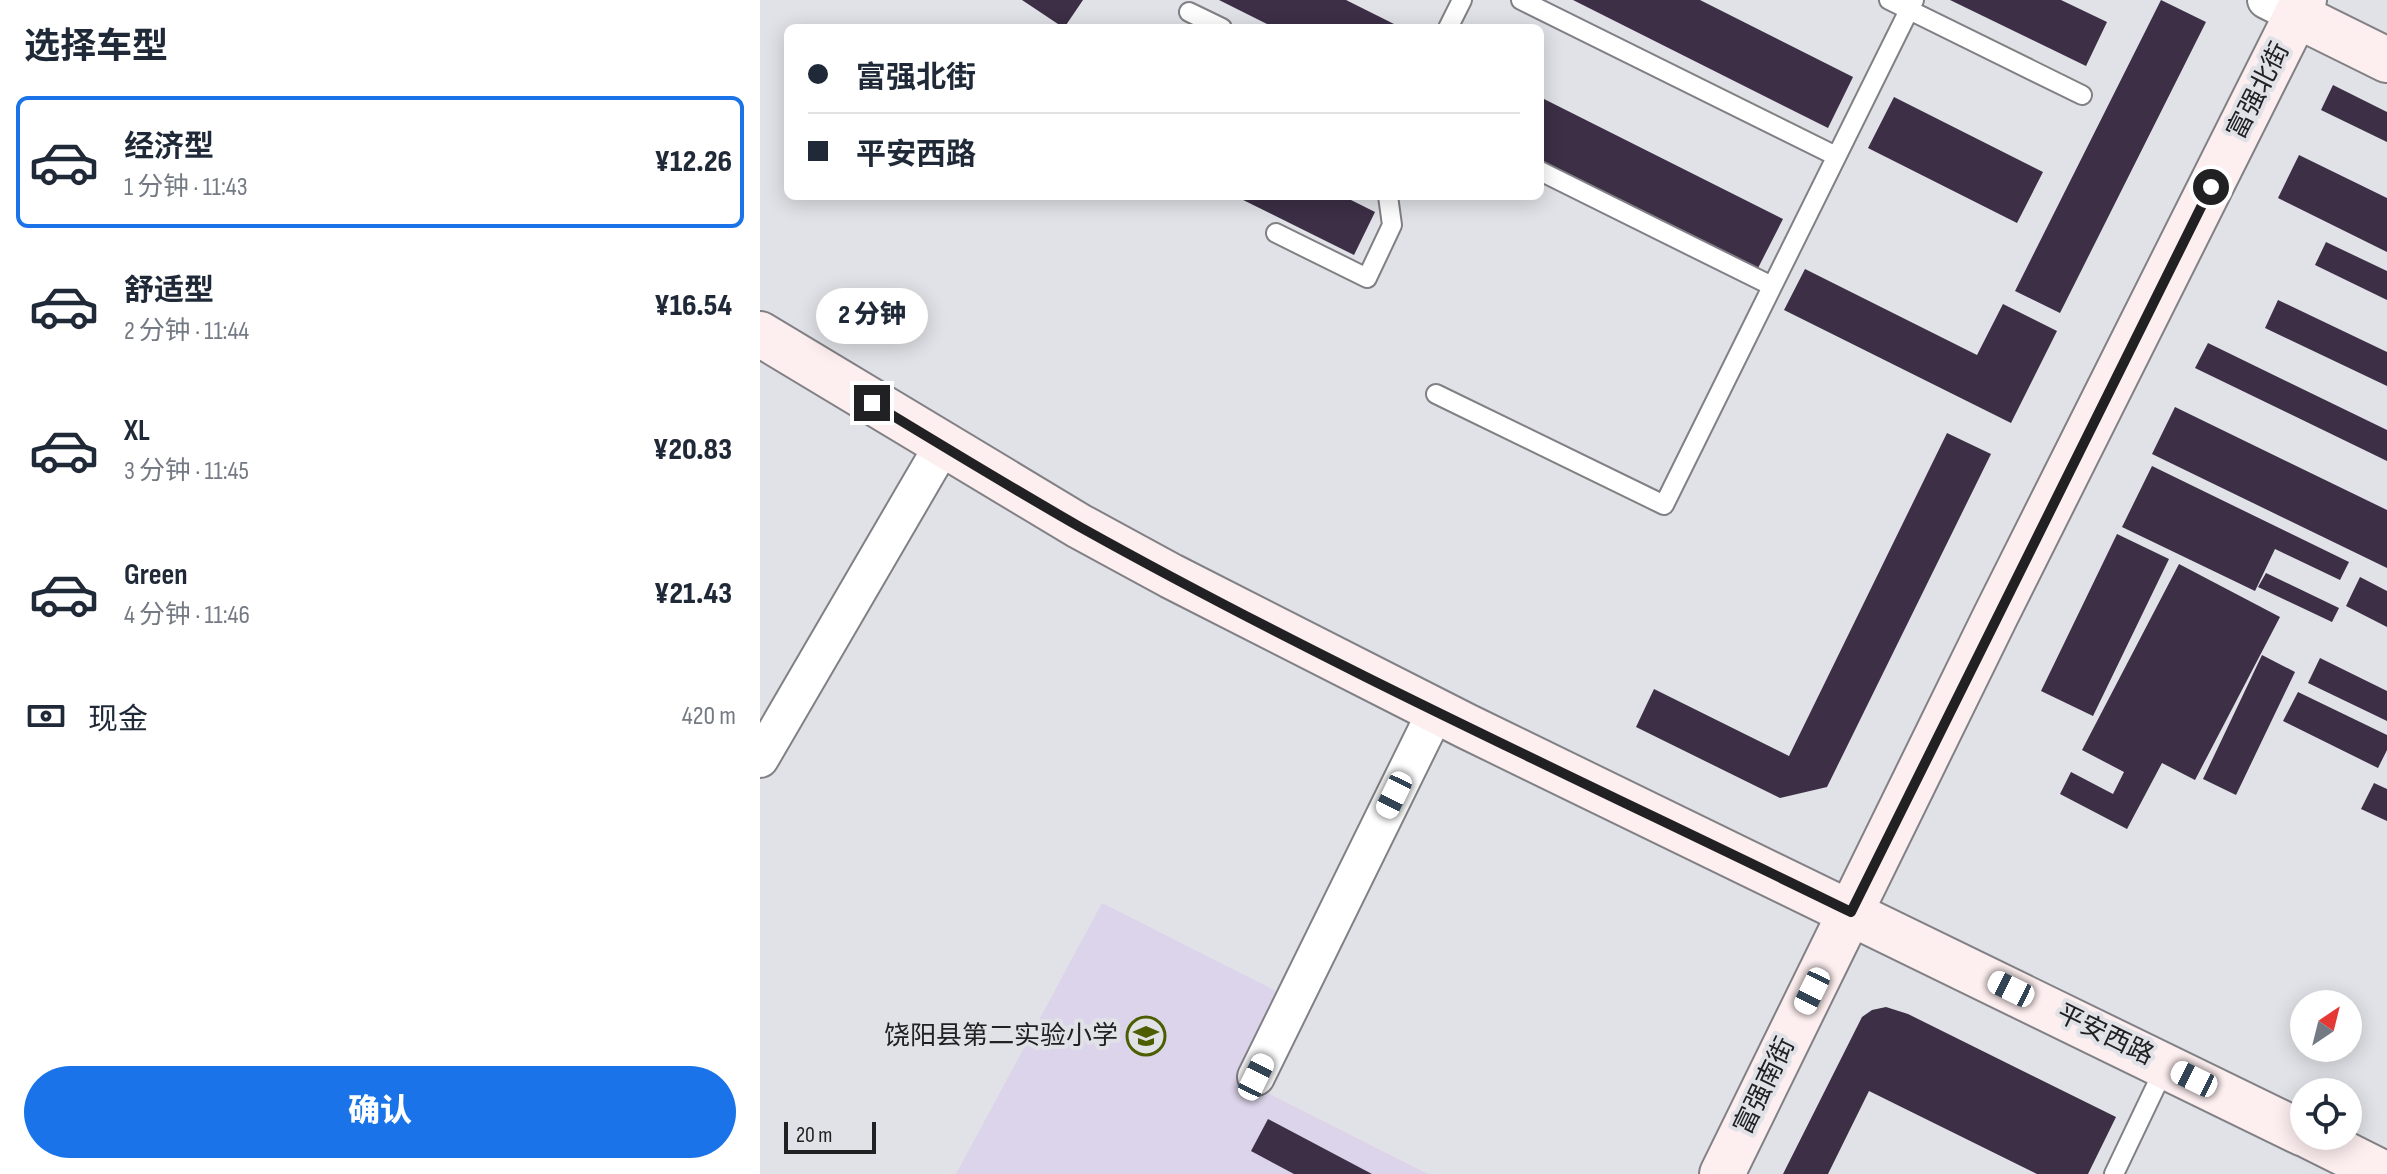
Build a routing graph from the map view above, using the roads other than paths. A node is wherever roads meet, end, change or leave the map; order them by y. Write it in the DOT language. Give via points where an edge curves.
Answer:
graph roads {
  1 [pos="1462,0"];
  2 [pos="1521,0"];
  3 [pos="1889,0"];
  4 [pos="1911,5"];
  5 [pos="2289,5"];
  6 [pos="1189,12"];
  7 [pos="1214,24"];
  8 [pos="1450,24"];
  9 [pos="2387,60"];
  10 [pos="2082,95"];
  11 [pos="1836,156"];
  12 [pos="1544,173"];
  13 [pos="1389,200"];
  14 [pos="1276,233"];
  15 [pos="1772,286"];
  16 [pos="760,334"];
  17 [pos="1436,394"];
  18 [pos="943,445"];
  19 [pos="1436,711"];
  20 [pos="760,759"];
  21 [pos="1851,912"];
  22 [pos="2166,1065"];
  23 [pos="1256,1077"];
  24 [pos="2290,1127"];
  25 [pos="2336,1150"];
  26 [pos="1722,1174"];
  27 [pos="2114,1174"];
  28 [pos="2385,1174"];
  1 -- 8 [label="lane"];
  2 -- 11 [label="lane"];
  3 -- 4 [label="lane"];
  4 -- 10 [label="lane"];
  4 -- 11 [label="lane"];
  5 -- 9 [label="main road"];
  5 -- 21 [label="main road, 富强北街"];
  6 -- 7 [label="lane"];
  11 -- 15 [label="lane"];
  12 -- 15 [label="lane"];
  13 -- 14 [label="lane" via="1392,225 1367,278"];
  15 -- 17 [label="lane" via="1664,505"];
  16 -- 18 [label="main road, 平安西路"];
  18 -- 19 [label="main road, 平安西路" via="1157,569"];
  18 -- 20 [label="street"];
  19 -- 21 [label="main road, 平安西路"];
  19 -- 23 [label="street"];
  21 -- 22 [label="main road, 平安西路"];
  21 -- 26 [label="main road, 富强南街"];
  22 -- 24 [label="main road, 平安西路"];
  22 -- 27 [label="lane"];
  25 -- 28 [label="main road, 平安西路"];
}
